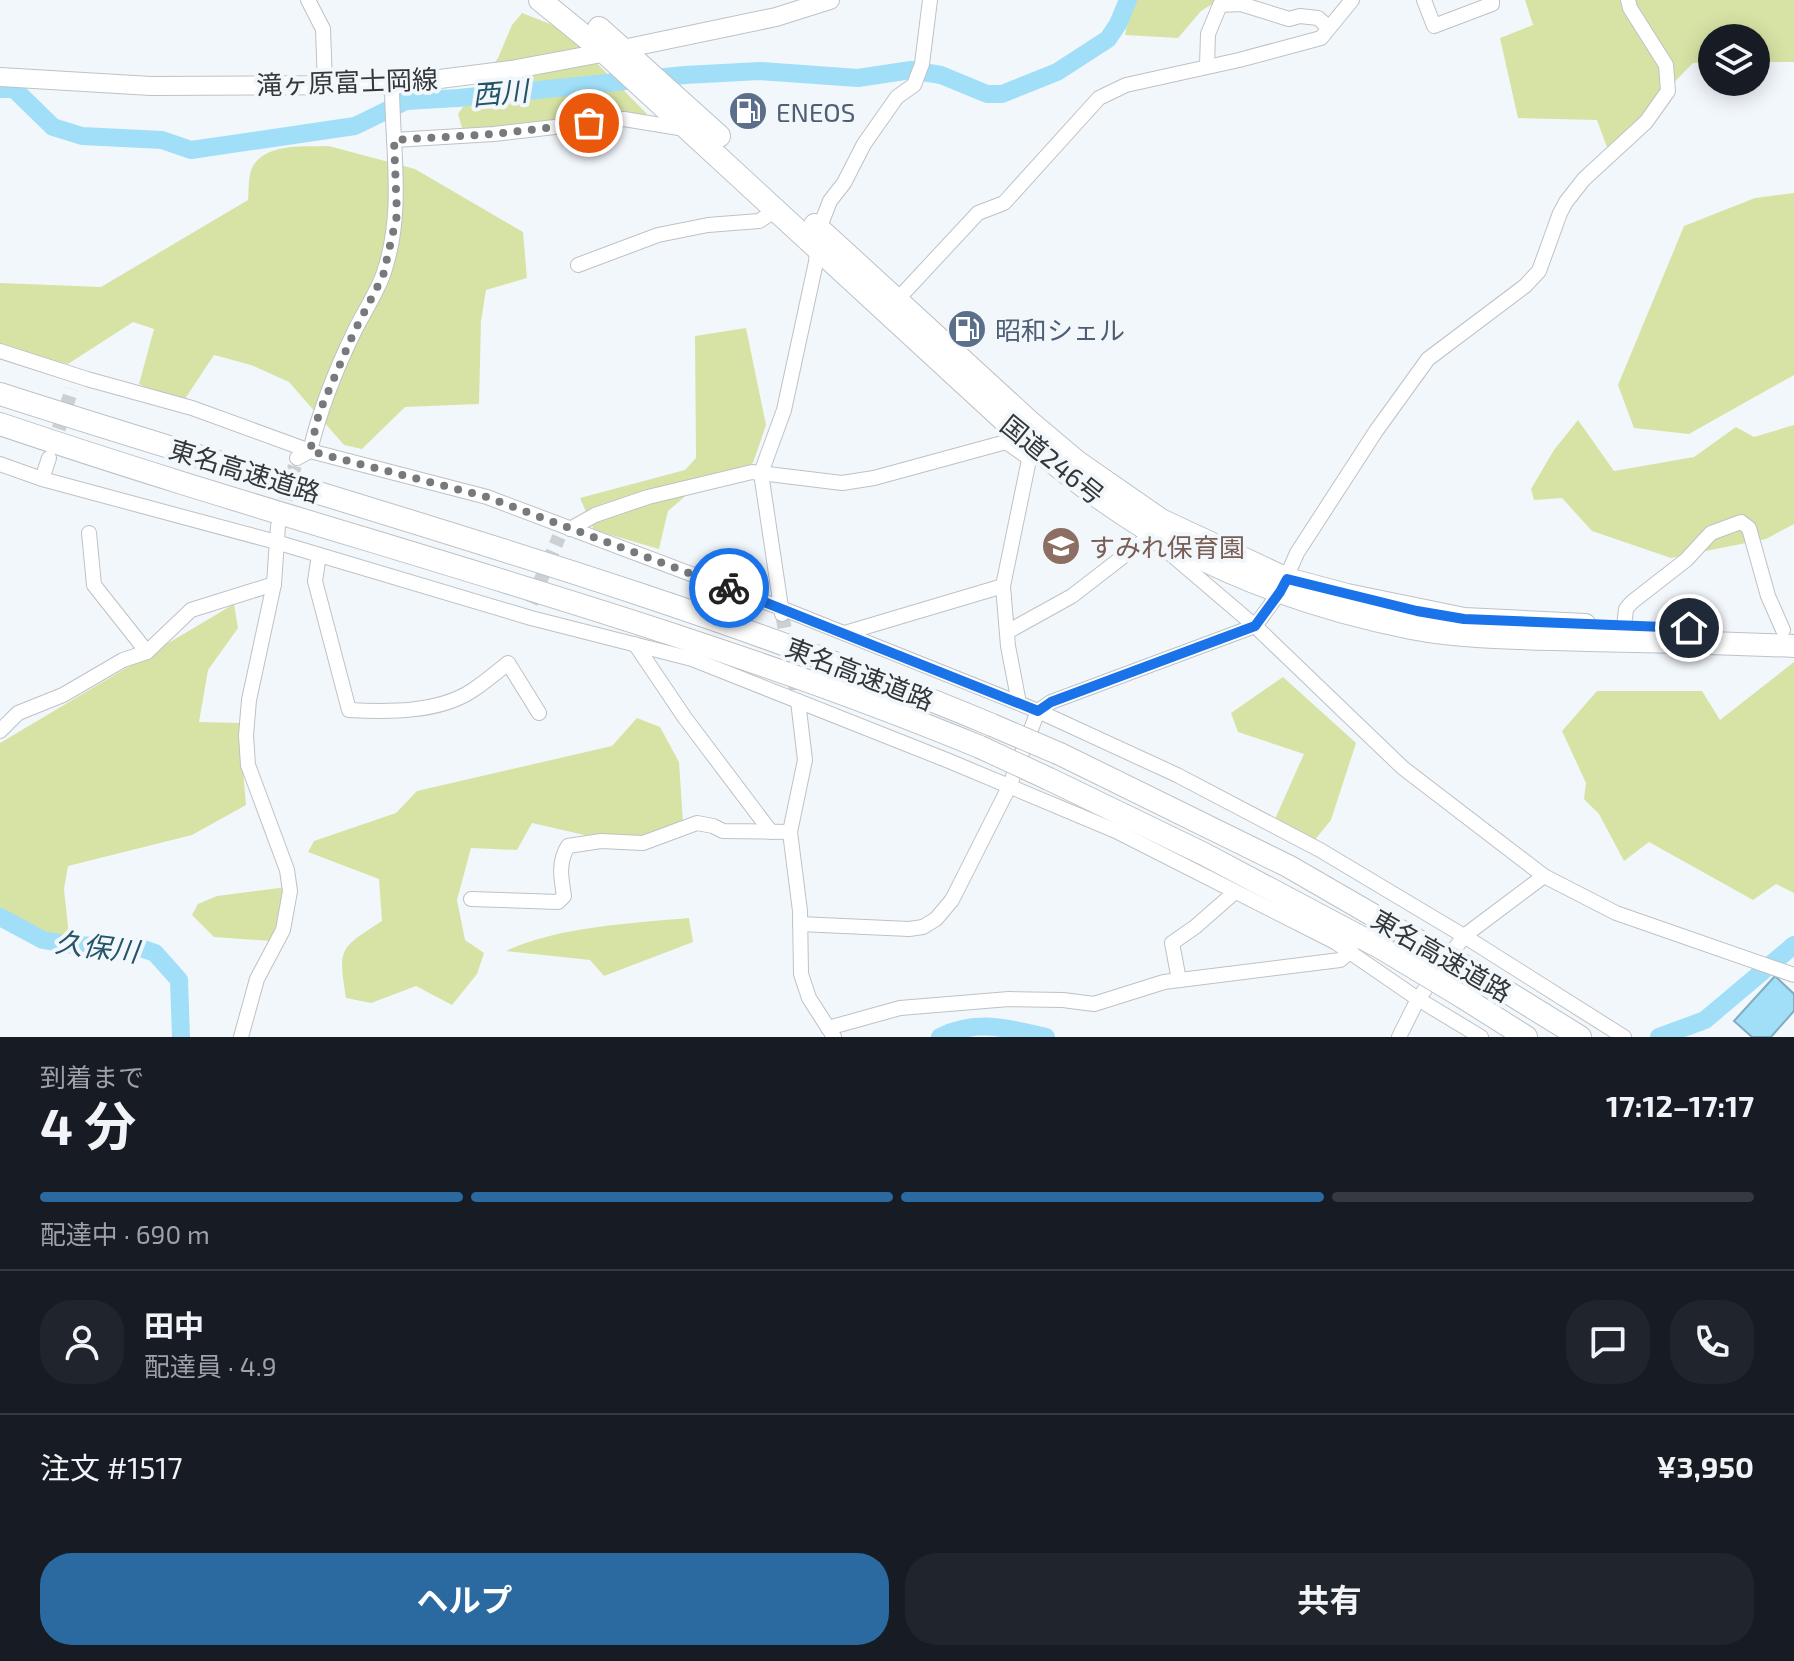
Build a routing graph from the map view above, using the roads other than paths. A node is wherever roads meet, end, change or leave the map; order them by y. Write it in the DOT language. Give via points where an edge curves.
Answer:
graph roads {
  1 [pos="308,0"];
  2 [pos="540,0"];
  3 [pos="563,0"];
  4 [pos="830,0"];
  5 [pos="930,0"];
  6 [pos="1352,0"];
  7 [pos="1424,0"];
  8 [pos="1492,0"];
  9 [pos="1628,0"];
  10 [pos="777,9"];
  11 [pos="1328,27"];
  12 [pos="618,54"];
  13 [pos="1207,66"];
  14 [pos="0,77"];
  15 [pos="325,84"];
  16 [pos="392,91"];
  17 [pos="677,108"];
  18 [pos="689,130"];
  19 [pos="393,137"];
  20 [pos="776,210"];
  21 [pos="819,239"];
  22 [pos="578,265"];
  23 [pos="897,300"];
  24 [pos="0,351"];
  25 [pos="0,394"];
  26 [pos="0,424"];
  27 [pos="1030,452"];
  28 [pos="304,455"];
  29 [pos="49,458"];
  30 [pos="0,464"];
  31 [pos="761,473"];
  32 [pos="42,479"];
  33 [pos="278,526"];
  34 [pos="564,530"];
  35 [pos="89,533"];
  36 [pos="276,542"];
  37 [pos="319,555"];
  38 [pos="274,584"];
  39 [pos="1003,586"];
  40 [pos="1284,586"];
  41 [pos="782,611"];
  42 [pos="1255,626"];
  43 [pos="1624,626"];
  44 [pos="1007,632"];
  45 [pos="845,633"];
  46 [pos="1790,635"];
  47 [pos="635,644"];
  48 [pos="147,652"];
  49 [pos="798,701"];
  50 [pos="1019,703"];
  51 [pos="1038,711"];
  52 [pos="539,713"];
  53 [pos="0,731"];
  54 [pos="1009,787"];
  55 [pos="771,832"];
  56 [pos="790,832"];
  57 [pos="1544,876"];
  58 [pos="1235,892"];
  59 [pos="471,899"];
  60 [pos="800,924"];
  61 [pos="1464,936"];
  62 [pos="1351,951"];
  63 [pos="1788,973"];
  64 [pos="1179,980"];
  65 [pos="1418,999"];
  66 [pos="831,1032"];
  67 [pos="241,1037"];
  68 [pos="1399,1037"];
  69 [pos="1481,1037"];
  70 [pos="1526,1037"];
  71 [pos="1580,1037"];
  72 [pos="1624,1037"];
  1 -- 15 [label="street" via="323,29"];
  2 -- 12 [label="highway, 国道246号"];
  3 -- 12 [label="highway, 国道246号"];
  4 -- 10 [label="main road, 滝ヶ原富士岡線"];
  5 -- 21 [label="street" via="914,85 897,97 864,144 830,201"];
  6 -- 11 [label="street"];
  7 -- 8 [label="street" via="1434,26"];
  9 -- 40 [label="street" via="1666,65 1668,91 1646,122 1566,202 1539,271 1428,359 1305,540"];
  10 -- 12 [label="main road, 滝ヶ原富士岡線"];
  11 -- 13 [label="street" via="1321,38"];
  11 -- 13 [label="street" via="1318,18 1289,19 1241,4 1220,5 1208,34"];
  12 -- 16 [label="main road, 滝ヶ原富士岡線"];
  12 -- 17 [label="highway, 国道246号"];
  13 -- 23 [label="street" via="1126,85 1099,98 1004,203 978,213"];
  14 -- 15 [label="main road, 滝ヶ原富士岡線" via="151,86"];
  15 -- 16 [label="main road, 滝ヶ原富士岡線"];
  16 -- 19 [label="street"];
  17 -- 18 [label="highway, 国道246号"];
  17 -- 21 [label="highway, 国道246号"];
  18 -- 19 [label="street" via="624,119 494,134"];
  18 -- 20 [label="highway, 国道246号"];
  19 -- 28 [label="street" via="397,215 383,276"];
  20 -- 21 [label="highway, 国道246号"];
  20 -- 22 [label="street" via="759,221 658,235"];
  21 -- 23 [label="highway, 国道246号"];
  21 -- 27 [label="highway, 国道246号"];
  21 -- 31 [label="street" via="784,410"];
  23 -- 40 [label="highway, 国道246号" via="1031,423 1114,488 1161,520"];
  24 -- 28 [label="street" via="74,382 192,408"];
  25 -- 71 [label="highway, 東名高速道路, bridge" via="668,602 889,682 1060,754 1273,859"];
  26 -- 70 [label="highway, 東名高速道路, bridge" via="658,628 833,688 980,747 1204,854 1383,949"];
  27 -- 31 [label="street" via="1006,442 842,483"];
  27 -- 39 [label="street"];
  27 -- 40 [label="highway, 国道246号" via="1155,534 1213,564"];
  28 -- 34 [label="street" via="487,497"];
  29 -- 32 [label="street"];
  30 -- 32 [label="street"];
  31 -- 34 [label="street" via="648,497"];
  31 -- 41 [label="street"];
  32 -- 36 [label="street"];
  33 -- 36 [label="street"];
  34 -- 41 [label="street"];
  35 -- 48 [label="street" via="94,585"];
  36 -- 37 [label="street"];
  36 -- 38 [label="street"];
  37 -- 47 [label="street"];
  37 -- 52 [label="street" via="315,581 349,710 435,705 471,692 508,663"];
  38 -- 48 [label="street" via="191,610"];
  38 -- 67 [label="street" via="246,735 248,765 290,891 283,930 257,979"];
  39 -- 44 [label="street"];
  39 -- 45 [label="street"];
  40 -- 42 [label="street"];
  40 -- 43 [label="highway, 国道246号" via="1464,619"];
  40 -- 46 [label="highway, 国道246号" via="1341,612 1471,635"];
  41 -- 45 [label="street"];
  42 -- 44 [label="street" via="1147,538 1072,596"];
  42 -- 51 [label="street"];
  42 -- 57 [label="street" via="1403,768"];
  43 -- 46 [label="highway, 国道246号"];
  43 -- 46 [label="street" via="1632,602 1711,533 1741,522 1749,528 1768,596"];
  44 -- 50 [label="street"];
  45 -- 50 [label="street"];
  47 -- 49 [label="street" via="692,659"];
  47 -- 55 [label="street"];
  48 -- 53 [label="street" via="18,713"];
  49 -- 54 [label="street"];
  49 -- 56 [label="street" via="805,760"];
  50 -- 51 [label="street"];
  51 -- 54 [label="street"];
  51 -- 61 [label="street" via="1177,775 1320,850"];
  54 -- 58 [label="street" via="1116,831"];
  54 -- 60 [label="street" via="952,900 936,919 909,929"];
  55 -- 56 [label="street"];
  55 -- 59 [label="street" via="723,831 697,823 643,843 568,846 560,870 564,896 558,902"];
  56 -- 60 [label="street"];
  57 -- 61 [label="street"];
  57 -- 63 [label="street" via="1616,913"];
  58 -- 62 [label="street"];
  58 -- 64 [label="street" via="1172,943"];
  60 -- 66 [label="street" via="804,985"];
  61 -- 65 [label="street"];
  61 -- 72 [label="street"];
  62 -- 64 [label="street" via="1340,960"];
  62 -- 65 [label="street"];
  64 -- 66 [label="street" via="1094,1004 1009,999 900,1008"];
  65 -- 68 [label="street"];
  65 -- 69 [label="street"];
}
